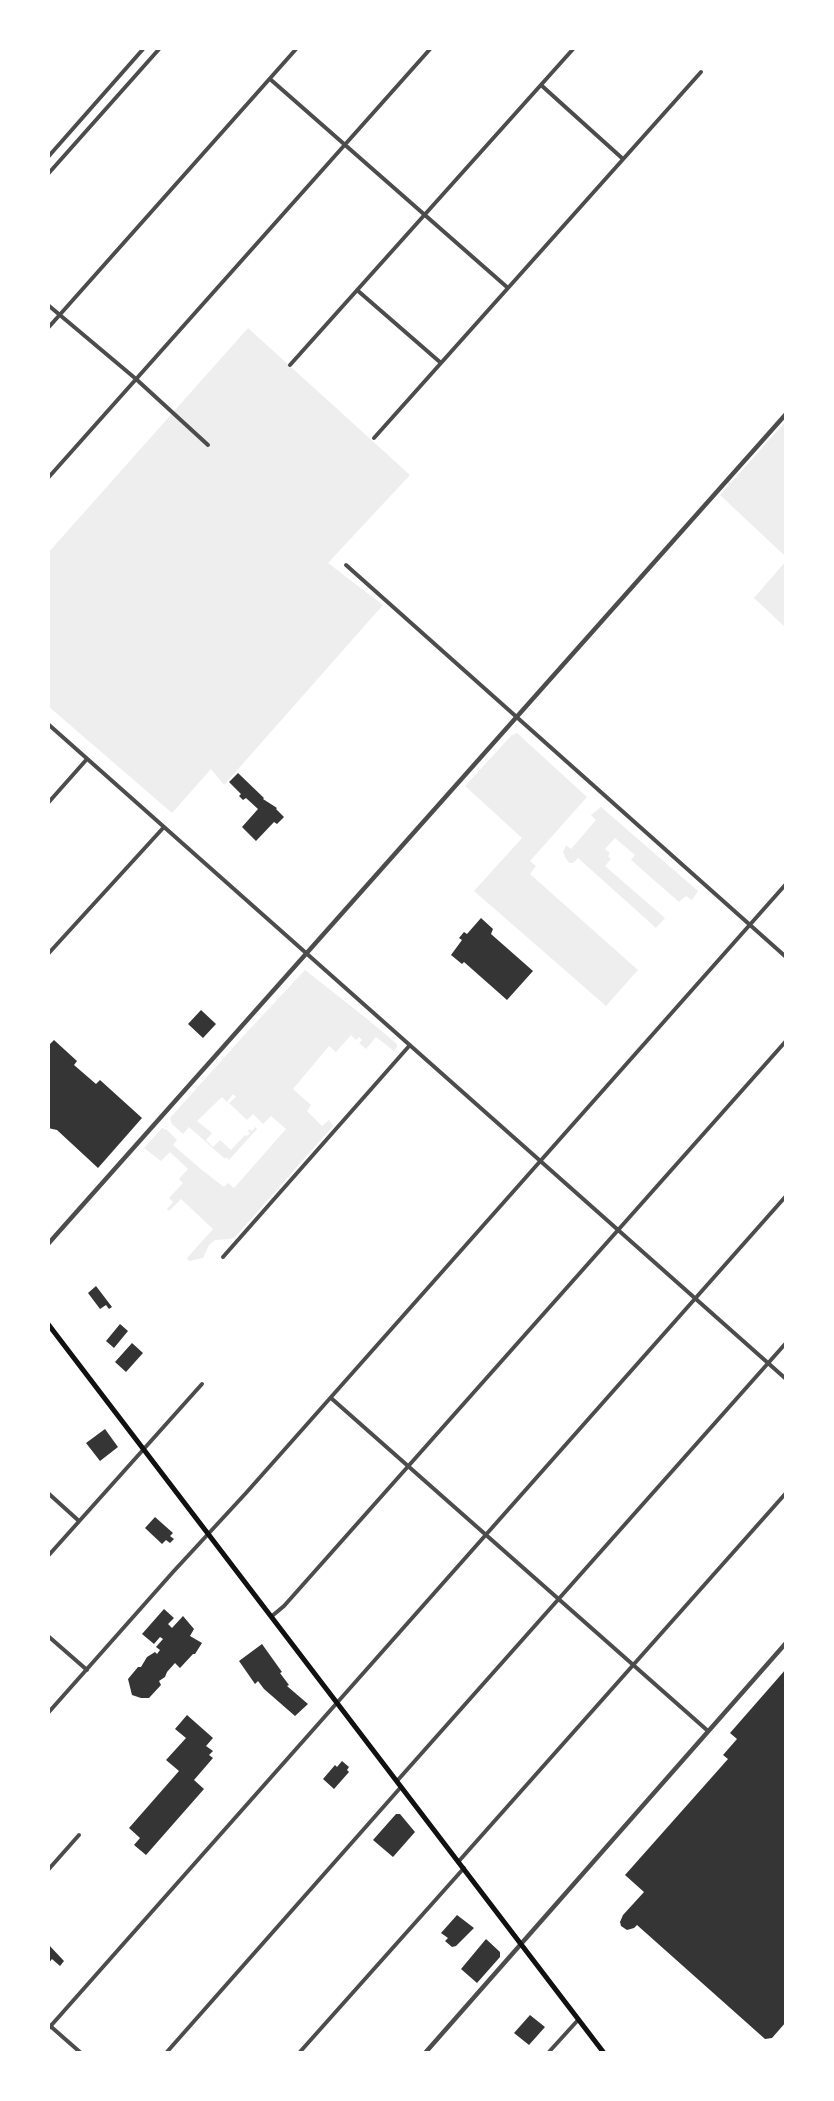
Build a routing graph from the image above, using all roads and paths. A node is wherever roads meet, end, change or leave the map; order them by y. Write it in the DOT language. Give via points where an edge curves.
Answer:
graph roads {
  1 [pos="144,48"];
  2 [pos="160,48"];
  3 [pos="297,48"];
  4 [pos="431,48"];
  5 [pos="574,48"];
  6 [pos="701,72"];
  7 [pos="270,79"];
  8 [pos="541,85"];
  9 [pos="345,145"];
  10 [pos="48,157"];
  11 [pos="623,159"];
  12 [pos="48,174"];
  13 [pos="424,215"];
  14 [pos="508,288"];
  15 [pos="357,290"];
  16 [pos="48,305"];
  17 [pos="60,315"];
  18 [pos="48,328"];
  19 [pos="441,363"];
  20 [pos="290,365"];
  21 [pos="136,380"];
  22 [pos="786,414"];
  23 [pos="374,438"];
  24 [pos="208,445"];
  25 [pos="48,478"];
  26 [pos="346,565"];
  27 [pos="516,717"];
  28 [pos="48,724"];
  29 [pos="87,759"];
  30 [pos="48,803"];
  31 [pos="164,827"];
  32 [pos="786,884"];
  33 [pos="749,925"];
  34 [pos="306,953"];
  35 [pos="48,954"];
  36 [pos="786,957"];
  37 [pos="786,1041"];
  38 [pos="410,1045"];
  39 [pos="540,1161"];
  40 [pos="786,1196"];
  41 [pos="618,1230"];
  42 [pos="48,1244"];
  43 [pos="223,1257"];
  44 [pos="695,1299"];
  45 [pos="48,1324"];
  46 [pos="786,1343"];
  47 [pos="768,1363"];
  48 [pos="786,1379"];
  49 [pos="202,1384"];
  50 [pos="331,1397"];
  51 [pos="143,1448"];
  52 [pos="408,1467"];
  53 [pos="48,1493"];
  54 [pos="786,1493"];
  55 [pos="79,1521"];
  56 [pos="209,1534"];
  57 [pos="486,1535"];
  58 [pos="48,1556"];
  59 [pos="558,1599"];
  60 [pos="272,1616"];
  61 [pos="48,1636"];
  62 [pos="786,1643"];
  63 [pos="633,1665"];
  64 [pos="87,1670"];
  65 [pos="338,1702"];
  66 [pos="48,1713"];
  67 [pos="708,1731"];
  68 [pos="397,1781"];
  69 [pos="401,1787"];
  70 [pos="79,1835"];
  71 [pos="459,1861"];
  72 [pos="464,1868"];
  73 [pos="48,1870"];
  74 [pos="521,1942"];
  75 [pos="578,2020"];
  76 [pos="49,2027"];
  77 [pos="81,2053"];
  78 [pos="166,2053"];
  79 [pos="299,2053"];
  80 [pos="425,2053"];
  81 [pos="548,2053"];
  82 [pos="604,2053"];
  1 -- 10 [label="street"];
  2 -- 12 [label="street"];
  3 -- 7 [label="street"];
  4 -- 9 [label="street"];
  5 -- 8 [label="street"];
  6 -- 11 [label="street"];
  7 -- 9 [label="street"];
  7 -- 17 [label="street"];
  8 -- 11 [label="street"];
  8 -- 13 [label="street"];
  9 -- 13 [label="street"];
  9 -- 21 [label="street"];
  11 -- 14 [label="street"];
  13 -- 14 [label="street"];
  13 -- 15 [label="street"];
  14 -- 19 [label="street"];
  15 -- 19 [label="street"];
  15 -- 20 [label="street"];
  16 -- 17 [label="street"];
  17 -- 18 [label="street"];
  17 -- 21 [label="street"];
  19 -- 23 [label="street"];
  21 -- 24 [label="street"];
  21 -- 25 [label="street"];
  22 -- 27 [label="street"];
  26 -- 27 [label="street"];
  27 -- 33 [label="street"];
  27 -- 34 [label="street"];
  28 -- 29 [label="street"];
  29 -- 30 [label="street"];
  29 -- 31 [label="street"];
  31 -- 34 [label="street"];
  31 -- 35 [label="street"];
  32 -- 33 [label="street"];
  33 -- 36 [label="street"];
  33 -- 39 [label="street"];
  34 -- 38 [label="street"];
  34 -- 42 [label="street"];
  37 -- 41 [label="street"];
  38 -- 39 [label="street"];
  38 -- 43 [label="street"];
  39 -- 41 [label="street"];
  39 -- 50 [label="street"];
  40 -- 44 [label="street"];
  41 -- 44 [label="street"];
  41 -- 52 [label="street"];
  44 -- 47 [label="street"];
  44 -- 57 [label="street"];
  45 -- 51 [label="main road"];
  46 -- 47 [label="street"];
  47 -- 48 [label="street"];
  47 -- 59 [label="street"];
  49 -- 51 [label="street"];
  50 -- 52 [label="street"];
  50 -- 56 [label="street"];
  51 -- 55 [label="street"];
  51 -- 56 [label="main road"];
  52 -- 57 [label="street"];
  52 -- 60 [label="street"];
  53 -- 55 [label="street"];
  54 -- 63 [label="street"];
  55 -- 58 [label="street"];
  56 -- 60 [label="main road"];
  56 -- 64 [label="street"];
  57 -- 59 [label="street"];
  57 -- 65 [label="street"];
  59 -- 63 [label="street"];
  59 -- 68 [label="street"];
  60 -- 65 [label="main road"];
  61 -- 64 [label="street"];
  62 -- 67 [label="street"];
  63 -- 67 [label="street"];
  63 -- 71 [label="street"];
  64 -- 66 [label="street"];
  65 -- 68 [label="main road"];
  65 -- 76 [label="street"];
  67 -- 74 [label="street"];
  68 -- 69 [label="main road"];
  69 -- 71 [label="main road"];
  69 -- 78 [label="street"];
  70 -- 73 [label="street"];
  71 -- 72 [label="main road"];
  72 -- 74 [label="main road"];
  72 -- 79 [label="street"];
  74 -- 75 [label="main road"];
  74 -- 80 [label="street"];
  75 -- 81 [label="street"];
  75 -- 82 [label="main road"];
  76 -- 77 [label="street"];
}
